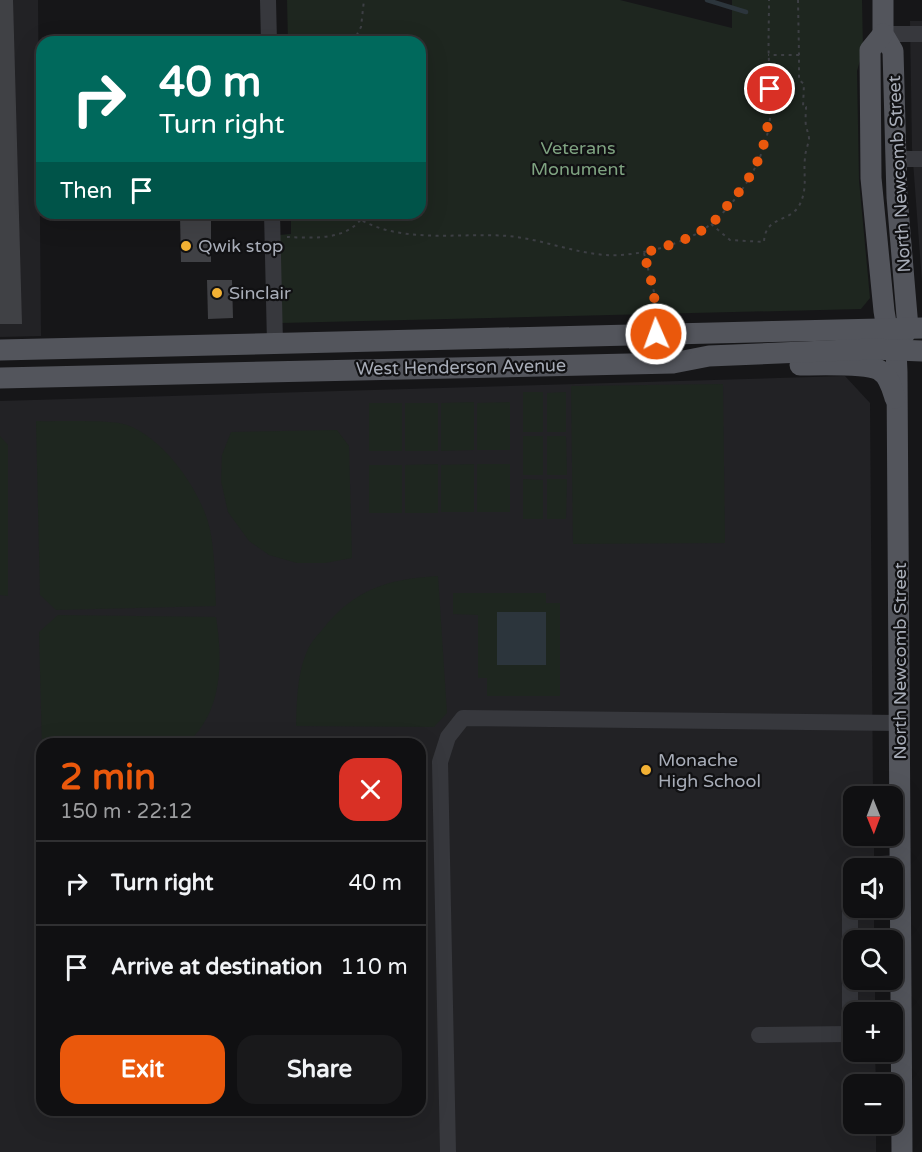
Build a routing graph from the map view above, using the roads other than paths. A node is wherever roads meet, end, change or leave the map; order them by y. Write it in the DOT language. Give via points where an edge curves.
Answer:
graph roads {
  1 [pos="268,0"];
  2 [pos="883,0"];
  3 [pos="883,34"];
  4 [pos="922,34"];
  5 [pos="269,36"];
  6 [pos="870,74"];
  7 [pos="896,159"];
  8 [pos="922,159"];
  9 [pos="272,219"];
  10 [pos="906,328"];
  11 [pos="442,339"];
  12 [pos="274,344"];
  13 [pos="896,350"];
  14 [pos="0,351"];
  15 [pos="922,351"];
  16 [pos="673,363"];
  17 [pos="285,371"];
  18 [pos="88,376"];
  19 [pos="0,378"];
  20 [pos="898,406"];
  21 [pos="900,723"];
  22 [pos="900,858"];
  23 [pos="850,918"];
  24 [pos="899,918"];
  25 [pos="852,1002"];
  26 [pos="898,1002"];
  27 [pos="843,1034"];
  28 [pos="759,1035"];
  29 [pos="898,1062"];
  30 [pos="448,1152"];
  31 [pos="902,1152"];
  1 -- 5 [label="lane"];
  2 -- 3 [label="main road, North Newcomb Street"];
  3 -- 4 [label="lane"];
  3 -- 6 [label="main road, North Newcomb Street" via="870,51"];
  3 -- 7 [label="main road, North Newcomb Street" via="893,51"];
  6 -- 7 [label="main road" via="882,99 883,139"];
  6 -- 10 [label="main road, North Newcomb Street" via="871,178"];
  7 -- 8 [label="lane"];
  7 -- 10 [label="main road, North Newcomb Street"];
  9 -- 12 [label="lane"];
  10 -- 11 [label="main road, West Henderson Avenue"];
  10 -- 13 [label="main road"];
  11 -- 12 [label="main road, West Henderson Avenue"];
  11 -- 17 [label="main road" via="411,351 306,357 297,359"];
  12 -- 14 [label="main road, West Henderson Avenue"];
  12 -- 18 [label="main road" via="259,358 117,364"];
  13 -- 15 [label="main road, West Henderson Avenue"];
  13 -- 16 [label="main road, West Henderson Avenue" via="709,356"];
  13 -- 20 [label="main road, North Newcomb Street"];
  16 -- 17 [label="main road, West Henderson Avenue"];
  16 -- 20 [label="main road" via="872,367 885,375"];
  17 -- 18 [label="main road, West Henderson Avenue"];
  18 -- 19 [label="main road, West Henderson Avenue"];
  20 -- 21 [label="main road, North Newcomb Street"];
  21 -- 22 [label="main road, North Newcomb Street"];
  21 -- 30 [label="lane" via="463,718 448,737 440,762"];
  23 -- 25 [label="lane"];
  24 -- 26 [label="main road, North Newcomb Street"];
  27 -- 28 [label="lane"];
  29 -- 31 [label="main road, North Newcomb Street"];
}
